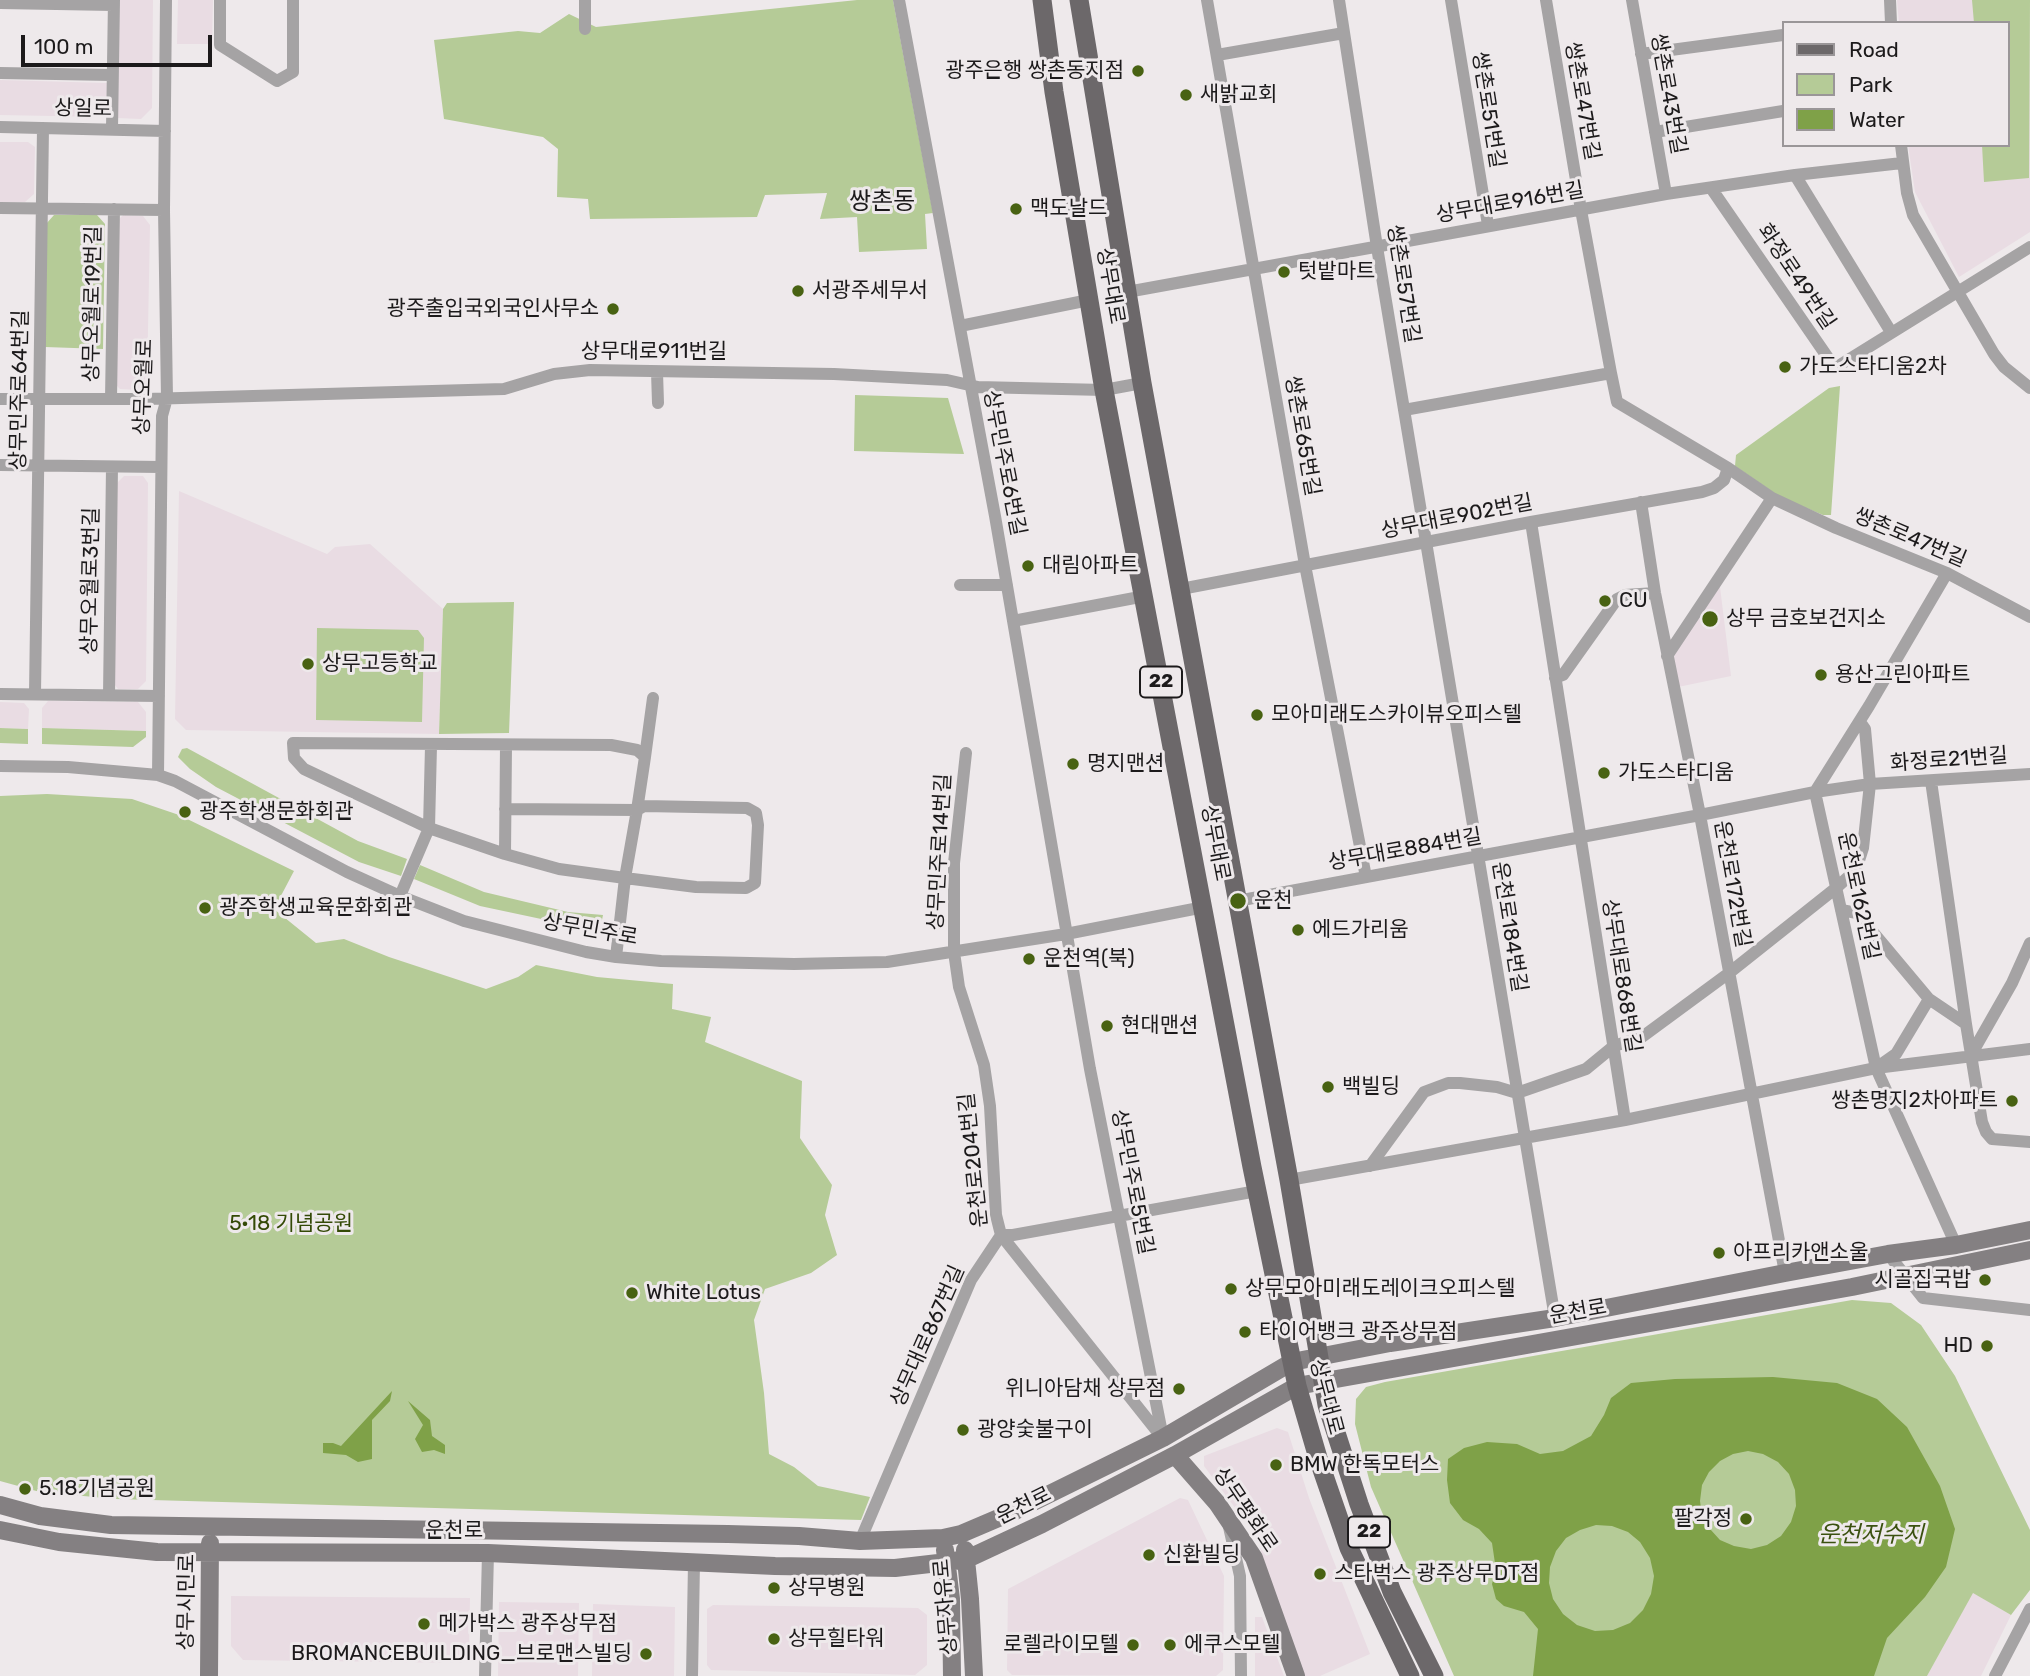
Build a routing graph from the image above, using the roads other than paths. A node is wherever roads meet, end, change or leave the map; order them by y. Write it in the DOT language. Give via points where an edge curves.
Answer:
graph roads {
  1 [pos="166,0"];
  2 [pos="220,0"];
  3 [pos="293,0"];
  4 [pos="585,0"];
  5 [pos="899,0"];
  6 [pos="1042,0"];
  7 [pos="1079,0"];
  8 [pos="1207,0"];
  9 [pos="1339,0"];
  10 [pos="1451,0"];
  11 [pos="1545,0"];
  12 [pos="1632,0"];
  13 [pos="1890,0"];
  14 [pos="0,3"];
  15 [pos="114,3"];
  16 [pos="1887,21"];
  17 [pos="584,29"];
  18 [pos="1344,33"];
  19 [pos="1782,35"];
  20 [pos="1642,54"];
  21 [pos="1217,55"];
  22 [pos="0,73"];
  23 [pos="112,75"];
  24 [pos="1782,111"];
  25 [pos="0,127"];
  26 [pos="43,128"];
  27 [pos="111,129"];
  28 [pos="165,131"];
  29 [pos="1655,132"];
  30 [pos="1900,147"];
  31 [pos="1902,163"];
  32 [pos="1795,175"];
  33 [pos="1711,188"];
  34 [pos="1666,194"];
  35 [pos="0,208"];
  36 [pos="41,209"];
  37 [pos="114,209"];
  38 [pos="164,210"];
  39 [pos="1581,210"];
  40 [pos="1488,225"];
  41 [pos="1377,247"];
  42 [pos="2030,247"];
  43 [pos="1254,269"];
  44 [pos="1957,291"];
  45 [pos="1127,292"];
  46 [pos="1089,300"];
  47 [pos="960,326"];
  48 [pos="1891,332"];
  49 [pos="657,372"];
  50 [pos="1611,373"];
  51 [pos="1142,383"];
  52 [pos="970,384"];
  53 [pos="2030,388"];
  54 [pos="1104,390"];
  55 [pos="167,398"];
  56 [pos="0,399"];
  57 [pos="39,400"];
  58 [pos="111,400"];
  59 [pos="658,403"];
  60 [pos="1404,410"];
  61 [pos="0,465"];
  62 [pos="38,466"];
  63 [pos="112,467"];
  64 [pos="161,467"];
  65 [pos="1728,468"];
  66 [pos="1772,498"];
  67 [pos="1641,502"];
  68 [pos="1531,522"];
  69 [pos="1426,542"];
  70 [pos="1305,565"];
  71 [pos="1947,573"];
  72 [pos="1007,584"];
  73 [pos="960,585"];
  74 [pos="1181,589"];
  75 [pos="1656,593"];
  76 [pos="1145,596"];
  77 [pos="2030,617"];
  78 [pos="1013,621"];
  79 [pos="1667,656"];
  80 [pos="1555,678"];
  81 [pos="0,694"];
  82 [pos="35,694"];
  83 [pos="109,695"];
  84 [pos="159,696"];
  85 [pos="653,698"];
  86 [pos="1860,722"];
  87 [pos="431,746"];
  88 [pos="506,746"];
  89 [pos="966,754"];
  90 [pos="645,757"];
  91 [pos="0,766"];
  92 [pos="2030,774"];
  93 [pos="158,775"];
  94 [pos="1931,780"];
  95 [pos="1870,784"];
  96 [pos="1815,792"];
  97 [pos="505,809"];
  98 [pos="637,810"];
  99 [pos="1700,815"];
  100 [pos="429,828"];
  101 [pos="1579,838"];
  102 [pos="505,854"];
  103 [pos="1478,856"];
  104 [pos="1366,877"];
  105 [pos="625,878"];
  106 [pos="1836,888"];
  107 [pos="400,896"];
  108 [pos="1237,901"];
  109 [pos="1204,907"];
  110 [pos="1841,910"];
  111 [pos="1066,934"];
  112 [pos="2030,943"];
  113 [pos="954,952"];
  114 [pos="617,957"];
  115 [pos="1729,973"];
  116 [pos="1929,999"];
  117 [pos="1966,1024"];
  118 [pos="1614,1046"];
  119 [pos="2030,1049"];
  120 [pos="1971,1055"];
  121 [pos="1876,1068"];
  122 [pos="1517,1093"];
  123 [pos="1751,1095"];
  124 [pos="1625,1120"];
  125 [pos="1525,1138"];
  126 [pos="2030,1142"];
  127 [pos="1370,1166"];
  128 [pos="1289,1180"];
  129 [pos="1258,1191"];
  130 [pos="1119,1216"];
  131 [pos="2030,1230"];
  132 [pos="1001,1235"];
  133 [pos="1956,1245"];
  134 [pos="2030,1250"];
  135 [pos="1888,1254"];
  136 [pos="1785,1273"];
  137 [pos="1905,1276"];
  138 [pos="2030,1310"];
  139 [pos="1555,1318"];
  140 [pos="1318,1357"];
  141 [pos="1293,1362"];
  142 [pos="1322,1380"];
  143 [pos="1297,1386"];
  144 [pos="1163,1438"];
  145 [pos="1175,1455"];
  146 [pos="0,1505"];
  147 [pos="1227,1520"];
  148 [pos="211,1528"];
  149 [pos="0,1530"];
  150 [pos="952,1536"];
  151 [pos="860,1541"];
  152 [pos="210,1552"];
  153 [pos="488,1553"];
  154 [pos="967,1559"];
  155 [pos="947,1562"];
  156 [pos="694,1563"];
  157 [pos="2030,1609"];
  158 [pos="209,1676"];
  159 [pos="485,1676"];
  160 [pos="692,1676"];
  161 [pos="952,1676"];
  162 [pos="974,1676"];
  163 [pos="1241,1676"];
  164 [pos="1296,1676"];
  165 [pos="1410,1676"];
  166 [pos="1434,1676"];
  167 [pos="1995,1676"];
  1 -- 28 [label="street, 상무오월로"];
  2 -- 3 [label="street" via="220,45 277,81 293,72"];
  4 -- 17 [label="street"];
  5 -- 47 [label="street, 상무민주로6번길"];
  6 -- 46 [label="main road, 상무대로 / 22"];
  7 -- 45 [label="main road, 상무대로 / 22"];
  8 -- 21 [label="street, 쌍촌로65번길"];
  9 -- 18 [label="street, 쌍촌로57번길"];
  10 -- 40 [label="street, 쌍촌로51번길"];
  11 -- 39 [label="street, 쌍촌로47번길"];
  12 -- 20 [label="street, 쌍촌로43번길"];
  13 -- 16 [label="street"];
  14 -- 15 [label="street"];
  15 -- 23 [label="street"];
  18 -- 21 [label="street"];
  18 -- 41 [label="street, 쌍촌로57번길"];
  19 -- 20 [label="street"];
  20 -- 29 [label="street, 쌍촌로43번길"];
  21 -- 43 [label="street, 쌍촌로65번길"];
  22 -- 23 [label="street"];
  23 -- 27 [label="street"];
  24 -- 29 [label="street"];
  25 -- 26 [label="street, 상일로"];
  26 -- 27 [label="street, 상일로"];
  26 -- 36 [label="street, 상무민주로64번길"];
  27 -- 28 [label="street, 상일로"];
  28 -- 38 [label="street, 상무오월로"];
  29 -- 34 [label="street, 쌍촌로43번길"];
  30 -- 31 [label="street"];
  31 -- 32 [label="street, 상무대로916번길"];
  31 -- 44 [label="street" via="1913,215"];
  32 -- 33 [label="street, 상무대로916번길"];
  32 -- 48 [label="street"];
  33 -- 34 [label="street, 상무대로916번길"];
  33 -- 48 [label="street, 화정로49번길" via="1835,368"];
  34 -- 39 [label="street, 상무대로916번길"];
  35 -- 36 [label="street"];
  36 -- 37 [label="street"];
  36 -- 57 [label="street, 상무민주로64번길"];
  37 -- 38 [label="street"];
  37 -- 58 [label="street, 상무오월로19번길"];
  38 -- 55 [label="street, 상무오월로"];
  39 -- 40 [label="street, 상무대로916번길"];
  39 -- 50 [label="street, 쌍촌로47번길"];
  40 -- 41 [label="street, 상무대로916번길"];
  41 -- 43 [label="street, 상무대로916번길"];
  41 -- 60 [label="street, 쌍촌로57번길"];
  42 -- 44 [label="street, 화정로49번길"];
  43 -- 45 [label="street, 상무대로916번길"];
  43 -- 70 [label="street, 쌍촌로65번길"];
  44 -- 48 [label="street, 화정로49번길"];
  44 -- 53 [label="street" via="1994,354"];
  45 -- 51 [label="main road, 상무대로 / 22"];
  46 -- 47 [label="street"];
  46 -- 54 [label="main road, 상무대로 / 22"];
  47 -- 52 [label="street, 상무민주로6번길"];
  49 -- 52 [label="street, 상무대로911번길" via="834,374"];
  49 -- 55 [label="street, 상무대로911번길" via="573,371 504,389"];
  49 -- 59 [label="street"];
  50 -- 60 [label="street"];
  50 -- 65 [label="street, 쌍촌로47번길" via="1618,401"];
  51 -- 54 [label="street, 상무대로911번길"];
  51 -- 74 [label="main road, 상무대로 / 22"];
  52 -- 54 [label="street, 상무대로911번길"];
  52 -- 72 [label="street, 상무민주로6번길"];
  54 -- 76 [label="main road, 상무대로 / 22"];
  55 -- 58 [label="street, 상무오월로19번길"];
  55 -- 64 [label="street, 상무오월로"];
  56 -- 57 [label="street, 상무오월로19번길"];
  57 -- 58 [label="street, 상무오월로19번길"];
  57 -- 62 [label="street, 상무민주로64번길"];
  60 -- 69 [label="street, 쌍촌로57번길"];
  61 -- 62 [label="street"];
  62 -- 63 [label="street"];
  62 -- 82 [label="street, 상무민주로64번길"];
  63 -- 64 [label="street"];
  63 -- 83 [label="street, 상무오월로3번길"];
  64 -- 84 [label="street, 상무오월로"];
  65 -- 66 [label="street, 쌍촌로47번길"];
  65 -- 67 [label="street, 상무대로902번길" via="1724,480 1714,488"];
  66 -- 71 [label="street, 쌍촌로47번길"];
  66 -- 79 [label="street"];
  67 -- 68 [label="street, 상무대로902번길"];
  67 -- 75 [label="street, 운천로172번길"];
  68 -- 69 [label="street, 상무대로902번길"];
  68 -- 80 [label="street"];
  69 -- 70 [label="street, 상무대로902번길"];
  69 -- 103 [label="street, 운천로184번길"];
  70 -- 74 [label="street, 상무대로902번길"];
  70 -- 104 [label="street, 쌍촌로65번길"];
  71 -- 77 [label="street, 쌍촌로47번길"];
  71 -- 86 [label="street"];
  72 -- 73 [label="street"];
  72 -- 78 [label="street, 상무민주로6번길"];
  74 -- 108 [label="main road, 상무대로 / 22"];
  75 -- 79 [label="street, 운천로172번길"];
  75 -- 80 [label="street" via="1617,599 1563,675"];
  76 -- 78 [label="street"];
  76 -- 109 [label="main road, 상무대로 / 22"];
  78 -- 111 [label="street, 상무민주로6번길"];
  79 -- 99 [label="street, 운천로172번길"];
  80 -- 101 [label="street"];
  81 -- 82 [label="street"];
  82 -- 83 [label="street"];
  83 -- 84 [label="street"];
  84 -- 93 [label="street, 상무오월로"];
  85 -- 90 [label="street"];
  86 -- 95 [label="street" via="1865,729"];
  86 -- 96 [label="street"];
  87 -- 88 [label="street"];
  87 -- 100 [label="street"];
  87 -- 100 [label="street" via="293,743 294,758 304,769"];
  88 -- 90 [label="street" via="611,745 637,750"];
  88 -- 97 [label="street"];
  89 -- 113 [label="street, 상무민주로14번길" via="954,863"];
  90 -- 98 [label="street"];
  91 -- 93 [label="street, 상무민주로"];
  92 -- 94 [label="street, 화정로21번길"];
  93 -- 107 [label="street, 상무민주로"];
  94 -- 95 [label="street, 화정로21번길"];
  94 -- 117 [label="street"];
  95 -- 96 [label="street, 화정로21번길"];
  95 -- 106 [label="street, 화정로21번길" via="1856,870"];
  96 -- 99 [label="street, 상무대로884번길"];
  96 -- 106 [label="street, 운천로162번길"];
  97 -- 98 [label="street"];
  97 -- 102 [label="street"];
  98 -- 105 [label="street"];
  98 -- 105 [label="street" via="644,806 747,808 756,813 755,883 746,888 696,887"];
  99 -- 101 [label="street, 상무대로884번길"];
  99 -- 115 [label="street, 운천로172번길"];
  100 -- 102 [label="street"];
  100 -- 107 [label="street"];
  101 -- 103 [label="street, 상무대로884번길"];
  101 -- 118 [label="street, 상무대로868번길"];
  102 -- 105 [label="street" via="559,869"];
  103 -- 104 [label="street, 상무대로884번길"];
  103 -- 122 [label="street, 운천로184번길"];
  104 -- 108 [label="street, 상무대로884번길"];
  105 -- 114 [label="street"];
  106 -- 110 [label="street, 운천로162번길"];
  106 -- 115 [label="street, 화정로21번길"];
  107 -- 114 [label="street, 상무민주로" via="475,924"];
  108 -- 128 [label="main road, 상무대로 / 22"];
  109 -- 111 [label="street, 상무민주로"];
  109 -- 129 [label="main road, 상무대로 / 22"];
  110 -- 116 [label="street" via="1857,913"];
  110 -- 121 [label="street, 운천로162번길"];
  111 -- 113 [label="street, 상무민주로"];
  111 -- 130 [label="street, 상무민주로5번길"];
  112 -- 120 [label="street"];
  113 -- 114 [label="street, 상무민주로" via="843,964"];
  113 -- 132 [label="street, 운천로204번길" via="959,987 984,1065"];
  115 -- 118 [label="street, 화정로21번길" via="1642,1037"];
  115 -- 123 [label="street, 운천로172번길"];
  116 -- 117 [label="street"];
  116 -- 121 [label="street" via="1896,1054"];
  117 -- 120 [label="street"];
  118 -- 122 [label="street, 화정로21번길" via="1586,1069"];
  118 -- 124 [label="street, 상무대로868번길"];
  119 -- 120 [label="street"];
  120 -- 121 [label="street"];
  120 -- 126 [label="street" via="1986,1132 1992,1139"];
  121 -- 123 [label="street"];
  121 -- 133 [label="street, 운천로162번길"];
  122 -- 125 [label="street, 운천로184번길"];
  122 -- 127 [label="street" via="1448,1083 1424,1092"];
  123 -- 124 [label="street"];
  123 -- 136 [label="street, 운천로172번길"];
  124 -- 125 [label="street"];
  125 -- 127 [label="street"];
  125 -- 139 [label="street, 운천로184번길"];
  127 -- 128 [label="street"];
  128 -- 140 [label="main road, 상무대로 / 22"];
  129 -- 130 [label="street"];
  129 -- 141 [label="main road, 상무대로 / 22"];
  130 -- 132 [label="street"];
  130 -- 144 [label="street, 상무민주로5번길"];
  131 -- 133 [label="street, 운천로"];
  132 -- 144 [label="street, 운천로204번길"];
  132 -- 151 [label="street, 상무대로867번길" via="971,1280"];
  133 -- 135 [label="street, 운천로"];
  134 -- 137 [label="street, 운천로"];
  135 -- 136 [label="street, 운천로"];
  135 -- 137 [label="street"];
  136 -- 139 [label="street, 운천로"];
  137 -- 138 [label="street" via="1923,1298"];
  137 -- 142 [label="street, 운천로"];
  139 -- 140 [label="street, 운천로"];
  140 -- 141 [label="street, 운천로"];
  140 -- 142 [label="main road, 상무대로 / 22"];
  141 -- 143 [label="main road, 상무대로 / 22"];
  141 -- 144 [label="street, 운천로"];
  142 -- 143 [label="street, 운천로"];
  142 -- 166 [label="main road, 상무대로 / 22" via="1335,1433 1392,1592"];
  143 -- 145 [label="street, 운천로"];
  143 -- 165 [label="main road, 상무대로 / 22" via="1349,1548"];
  144 -- 150 [label="street, 운천로" via="1015,1511"];
  145 -- 147 [label="street, 상무평화로"];
  145 -- 154 [label="street, 운천로"];
  146 -- 148 [label="street, 운천로" via="83,1522"];
  147 -- 163 [label="street" via="1240,1576"];
  147 -- 164 [label="street, 상무평화로" via="1254,1558"];
  148 -- 151 [label="street, 운천로" via="558,1531"];
  148 -- 152 [label="street, 상무시민로"];
  149 -- 152 [label="street, 운천로" via="117,1549"];
  150 -- 151 [label="street, 운천로"];
  150 -- 154 [label="street, 상무자유로"];
  150 -- 155 [label="street, 상무자유로"];
  152 -- 153 [label="street, 운천로"];
  152 -- 158 [label="street, 상무시민로"];
  153 -- 156 [label="street, 운천로"];
  153 -- 159 [label="street"];
  154 -- 155 [label="street, 운천로"];
  154 -- 162 [label="street, 상무자유로"];
  155 -- 156 [label="street, 운천로" via="895,1568"];
  155 -- 161 [label="street, 상무자유로"];
  156 -- 160 [label="street"];
  157 -- 167 [label="street"];
}
